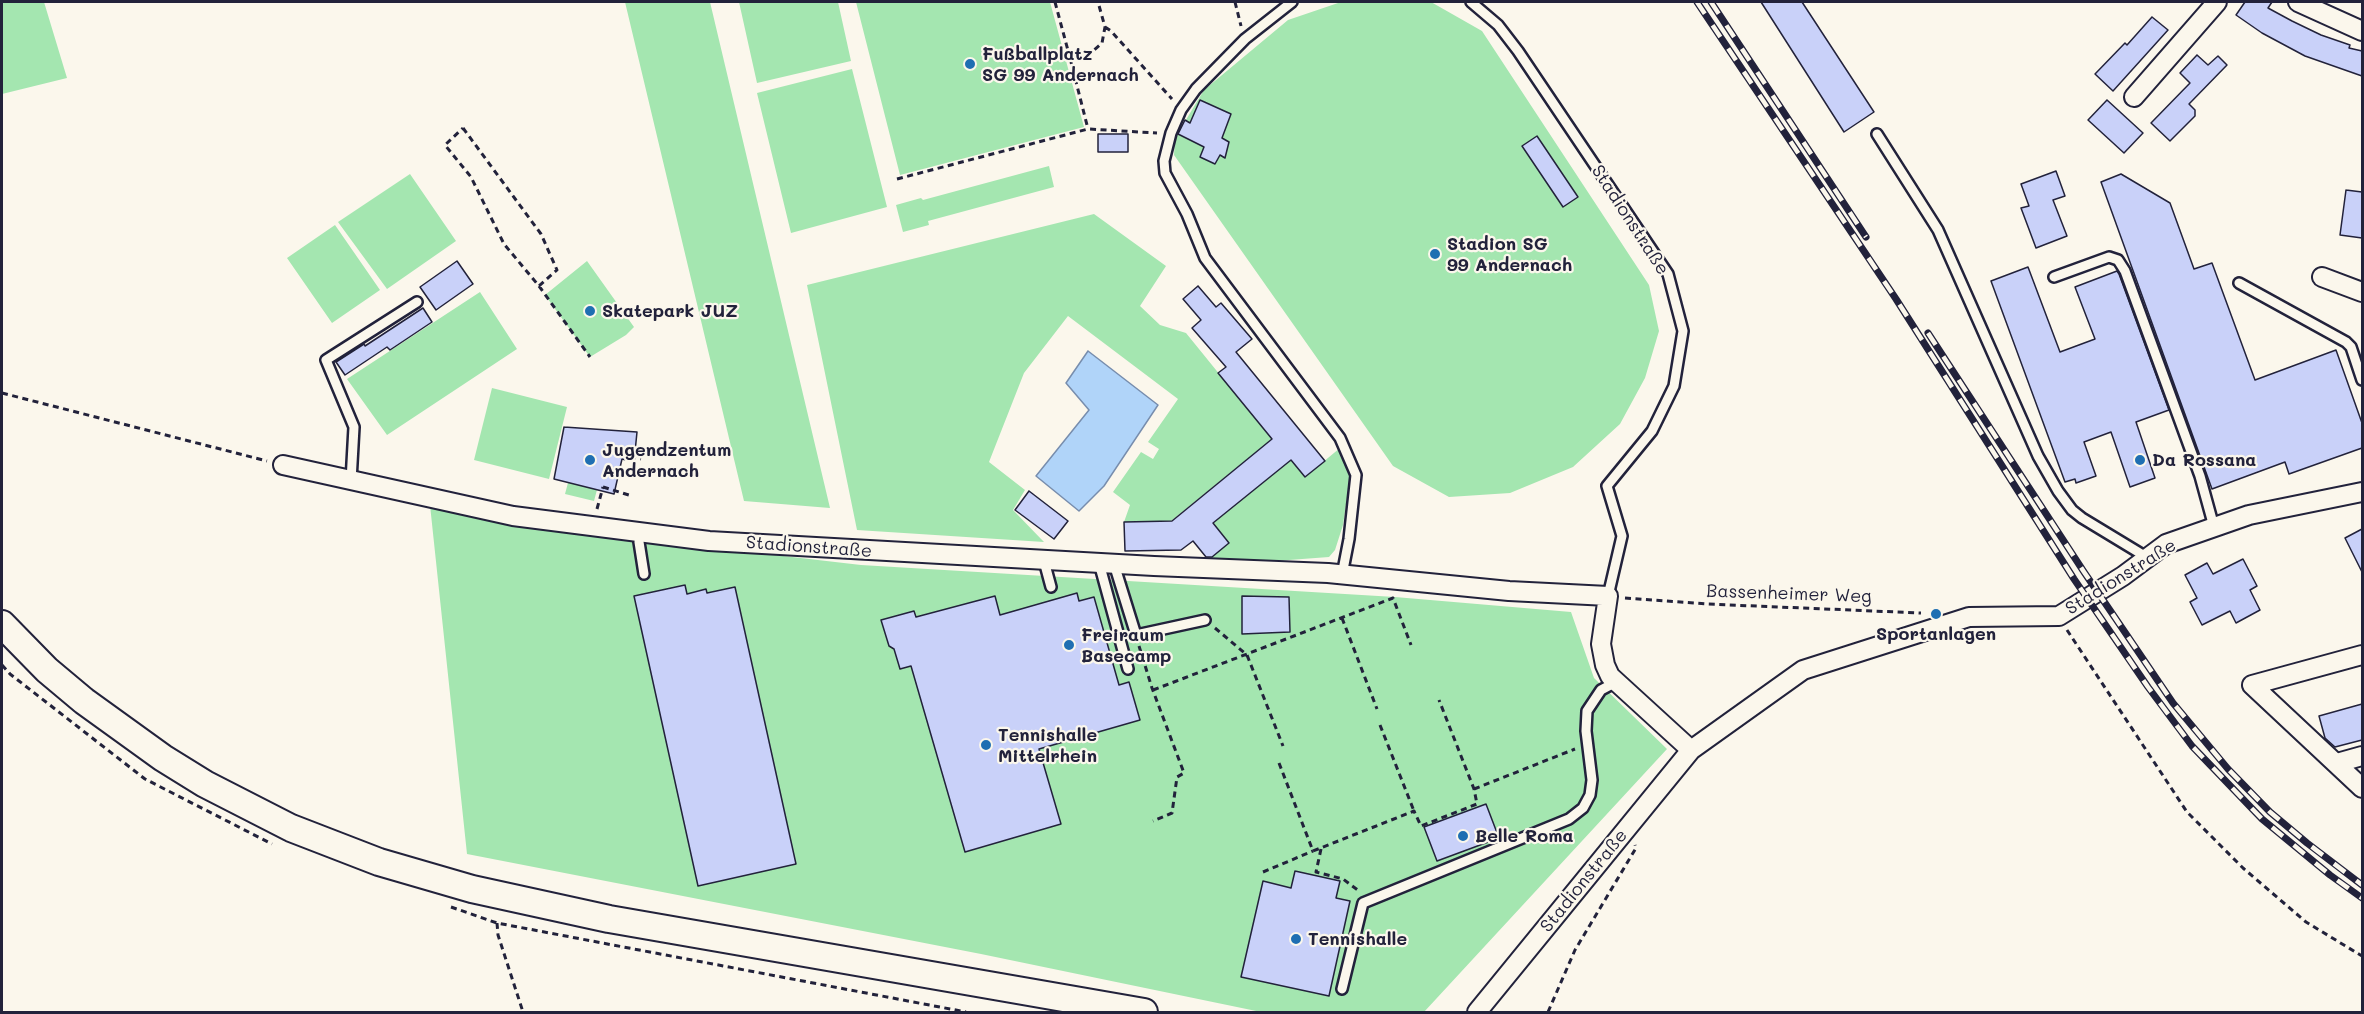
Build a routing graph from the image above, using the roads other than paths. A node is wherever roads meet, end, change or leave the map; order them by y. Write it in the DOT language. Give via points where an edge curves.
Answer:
graph roads {
  1 [pos="1292,2"];
  2 [pos="1471,2"];
  3 [pos="2217,2"];
  4 [pos="2298,2"];
  5 [pos="2362,31"];
  6 [pos="2134,97"];
  7 [pos="1877,134"];
  8 [pos="2054,277"];
  9 [pos="2322,277"];
  10 [pos="2240,283"];
  11 [pos="2362,292"];
  12 [pos="417,302"];
  13 [pos="2362,380"];
  14 [pos="283,465"];
  15 [pos="351,481"];
  16 [pos="2362,492"];
  17 [pos="2214,527"];
  18 [pos="640,534"];
  19 [pos="2148,558"];
  20 [pos="1044,561"];
  21 [pos="1106,564"];
  22 [pos="644,574"];
  23 [pos="1342,575"];
  24 [pos="1051,587"];
  25 [pos="1608,596"];
  26 [pos="1205,620"];
  27 [pos="2,624"];
  28 [pos="2362,655"];
  29 [pos="1128,669"];
  30 [pos="1616,681"];
  31 [pos="1691,750"];
  32 [pos="2362,756"];
  33 [pos="2337,763"];
  34 [pos="2362,788"];
  35 [pos="1342,989"];
  36 [pos="1481,1010"];
  37 [pos="1143,1012"];
  1 -- 23 [label="lane" via="1245,39 1196,89 1171,133 1165,173 1204,258 1340,438 1356,475"];
  2 -- 25 [label="lane, Stadionstraße" via="1498,25 1518,51 1668,274 1683,331 1674,386 1652,431 1607,486 1622,537"];
  3 -- 6 [label="street"];
  4 -- 5 [label="street"];
  7 -- 19 [label="lane" via="1938,230 2034,447 2058,490 2082,518"];
  8 -- 17 [label="lane" via="2109,257 2118,260 2200,476"];
  9 -- 11 [label="street"];
  10 -- 13 [label="lane" via="2346,342"];
  12 -- 15 [label="lane" via="326,360 354,427"];
  14 -- 15 [label="street, Stadionstraße"];
  15 -- 18 [label="street, Stadionstraße" via="609,534"];
  16 -- 17 [label="street, Stadionstraße" via="2249,515"];
  17 -- 19 [label="street, Stadionstraße" via="2166,544"];
  18 -- 20 [label="street, Stadionstraße"];
  18 -- 22 [label="lane"];
  19 -- 31 [label="street, Stadionstraße" via="2059,616 1969,617 1803,670"];
  20 -- 21 [label="street, Stadionstraße"];
  20 -- 24 [label="lane"];
  21 -- 23 [label="street, Stadionstraße"];
  21 -- 26 [label="lane" via="1136,635"];
  21 -- 29 [label="lane"];
  23 -- 25 [label="street, Stadionstraße"];
  25 -- 30 [label="street, Stadionstraße" via="1601,644 1605,665"];
  27 -- 37 [label="street" via="84,701 163,758 265,816 380,862 471,889 597,917"];
  28 -- 33 [label="street" via="2252,685"];
  30 -- 31 [label="street, Stadionstraße"];
  30 -- 35 [label="lane" via="1601,690 1587,711 1592,780 1584,808 1569,819 1363,903"];
  31 -- 36 [label="street, Stadionstraße"];
  32 -- 33 [label="street"];
  33 -- 34 [label="street"];
}
